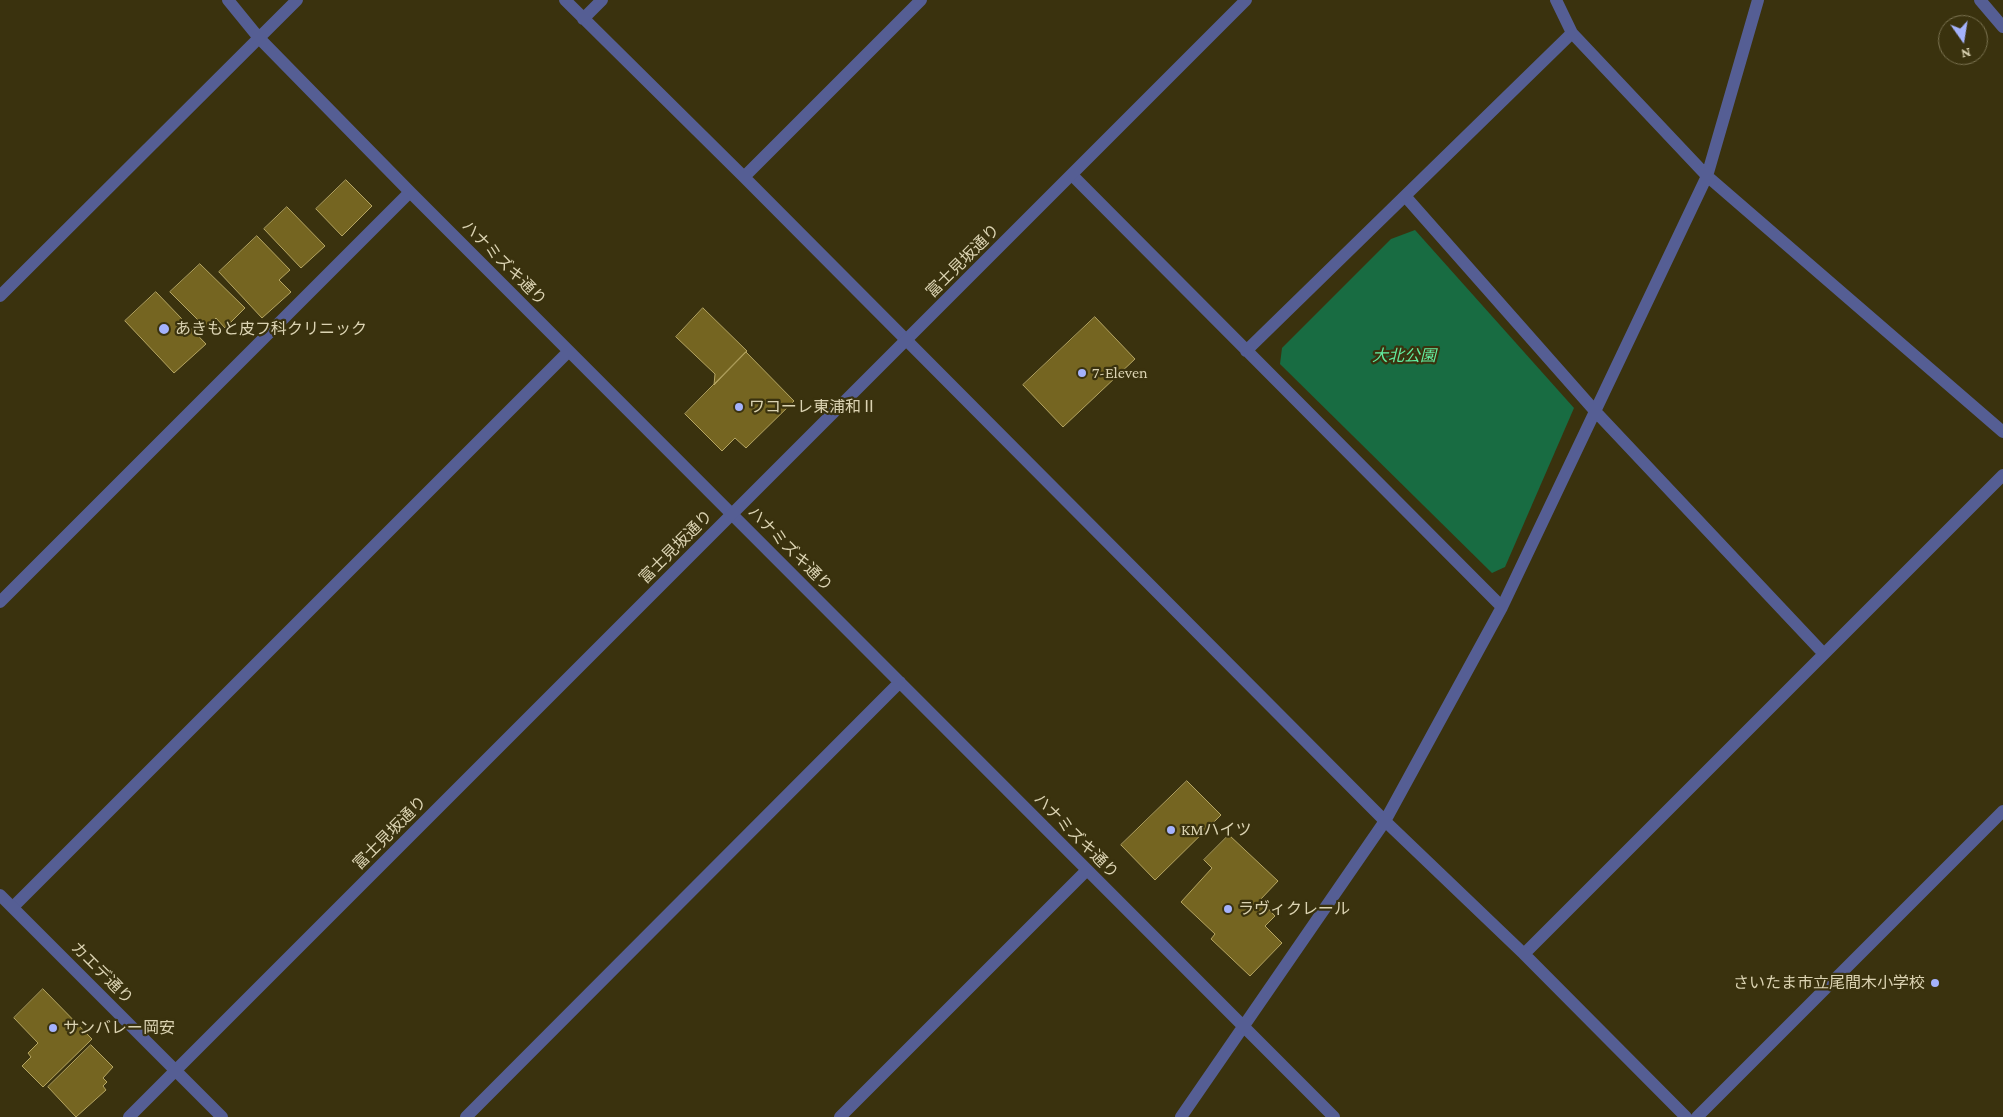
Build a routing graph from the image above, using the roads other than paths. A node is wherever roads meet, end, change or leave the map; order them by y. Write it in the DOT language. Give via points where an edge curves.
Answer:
graph roads {
  1 [pos="228,0"];
  2 [pos="297,0"];
  3 [pos="565,0"];
  4 [pos="602,0"];
  5 [pos="921,0"];
  6 [pos="1246,0"];
  7 [pos="1556,0"];
  8 [pos="1758,0"];
  9 [pos="1980,0"];
  10 [pos="583,19"];
  11 [pos="2003,27"];
  12 [pos="1572,33"];
  13 [pos="259,38"];
  14 [pos="1072,176"];
  15 [pos="1707,176"];
  16 [pos="744,177"];
  17 [pos="410,192"];
  18 [pos="1405,196"];
  19 [pos="0,296"];
  20 [pos="906,340"];
  21 [pos="569,351"];
  22 [pos="1246,351"];
  23 [pos="1595,411"];
  24 [pos="2003,432"];
  25 [pos="2003,475"];
  26 [pos="732,514"];
  27 [pos="0,602"];
  28 [pos="1502,607"];
  29 [pos="1824,654"];
  30 [pos="900,682"];
  31 [pos="2003,811"];
  32 [pos="1385,821"];
  33 [pos="1086,871"];
  34 [pos="0,895"];
  35 [pos="13,908"];
  36 [pos="1524,954"];
  37 [pos="1244,1026"];
  38 [pos="176,1070"];
  39 [pos="129,1117"];
  40 [pos="222,1117"];
  41 [pos="466,1117"];
  42 [pos="840,1117"];
  43 [pos="1181,1117"];
  44 [pos="1334,1117"];
  45 [pos="1686,1117"];
  46 [pos="1697,1117"];
  1 -- 13 [label="street, ハナミズキ通り"];
  2 -- 13 [label="street"];
  3 -- 10 [label="street"];
  4 -- 10 [label="street"];
  5 -- 16 [label="street"];
  6 -- 14 [label="street, 富士見坂通り"];
  7 -- 12 [label="street"];
  8 -- 15 [label="street"];
  9 -- 11 [label="street"];
  10 -- 16 [label="street"];
  12 -- 15 [label="street"];
  12 -- 18 [label="street"];
  13 -- 17 [label="street, ハナミズキ通り"];
  13 -- 19 [label="street"];
  14 -- 20 [label="street, 富士見坂通り"];
  14 -- 22 [label="street"];
  15 -- 23 [label="street"];
  15 -- 24 [label="street"];
  16 -- 20 [label="street"];
  17 -- 21 [label="street, ハナミズキ通り"];
  17 -- 27 [label="street"];
  18 -- 22 [label="street"];
  18 -- 23 [label="street"];
  20 -- 26 [label="street, 富士見坂通り"];
  20 -- 32 [label="street"];
  21 -- 26 [label="street, ハナミズキ通り"];
  21 -- 35 [label="street"];
  22 -- 28 [label="street"];
  23 -- 28 [label="street"];
  23 -- 29 [label="street"];
  25 -- 29 [label="street"];
  26 -- 30 [label="street, ハナミズキ通り"];
  26 -- 38 [label="street, 富士見坂通り"];
  28 -- 32 [label="street"];
  29 -- 36 [label="street"];
  30 -- 33 [label="street, ハナミズキ通り"];
  30 -- 41 [label="street"];
  31 -- 46 [label="street"];
  32 -- 36 [label="street"];
  32 -- 37 [label="street"];
  33 -- 37 [label="street, ハナミズキ通り"];
  33 -- 42 [label="street"];
  34 -- 35 [label="street, カエデ通り"];
  35 -- 38 [label="street, カエデ通り"];
  36 -- 45 [label="street"];
  37 -- 43 [label="street"];
  37 -- 44 [label="street, ハナミズキ通り"];
  38 -- 39 [label="street, 富士見坂通り"];
  38 -- 40 [label="street, カエデ通り"];
}
